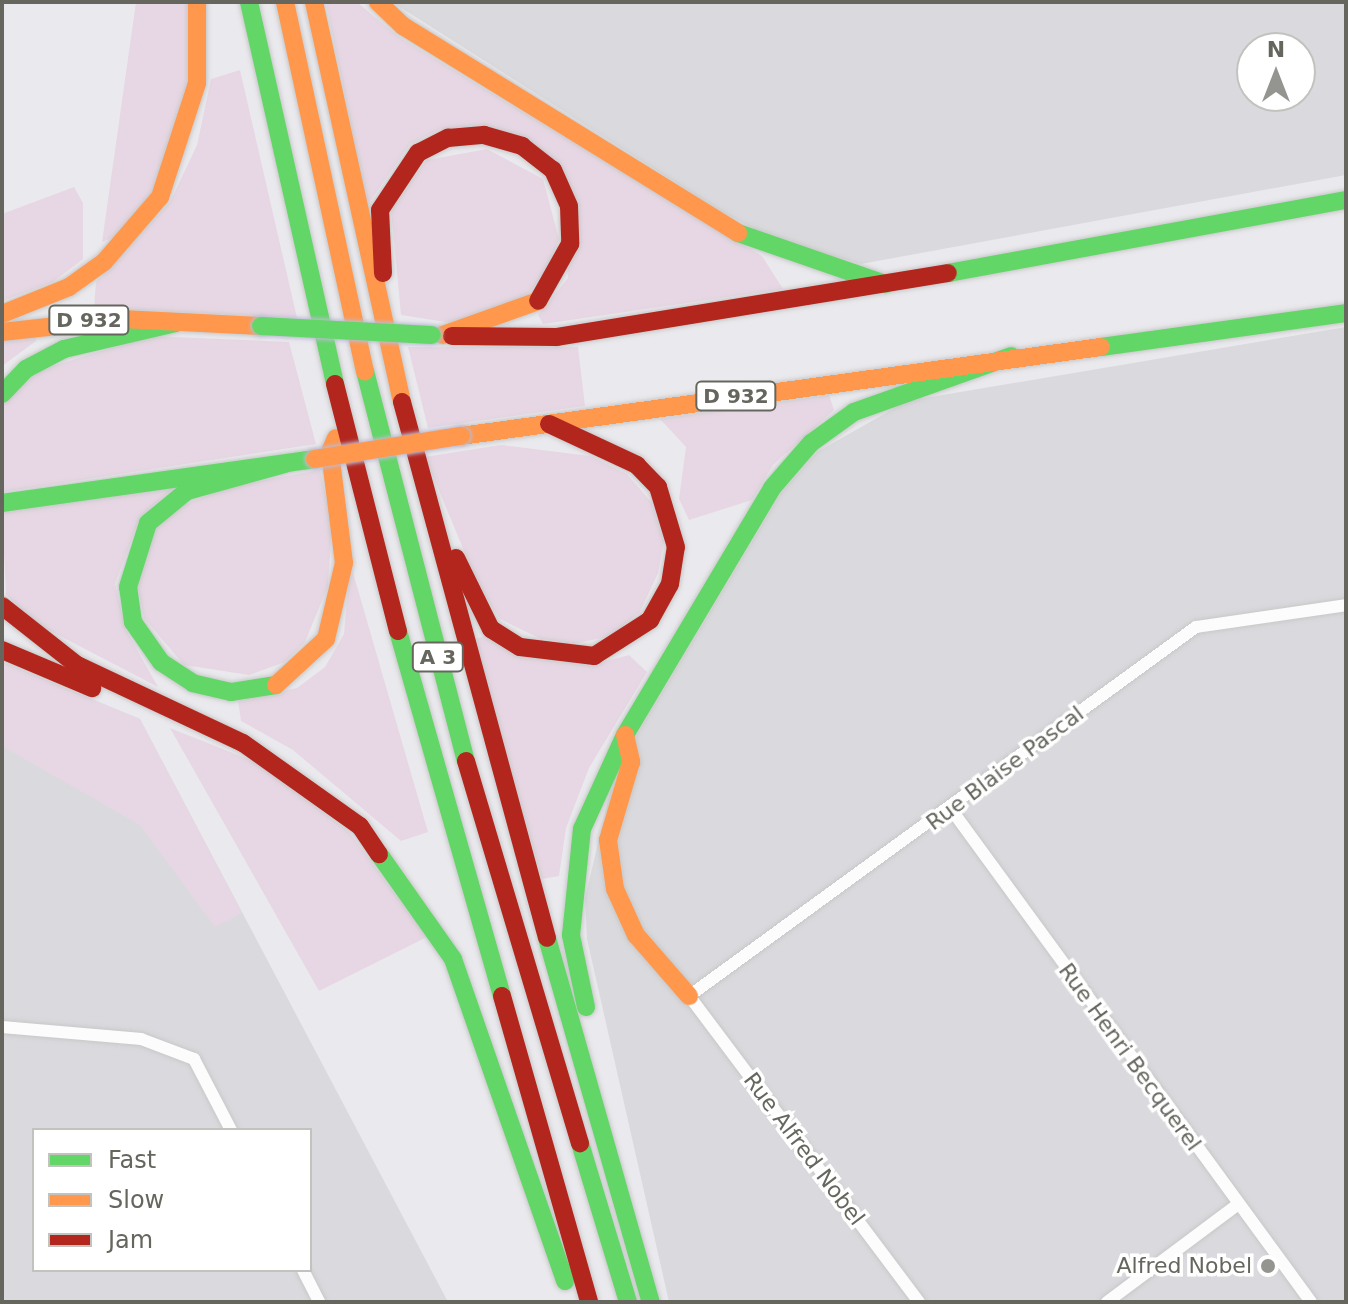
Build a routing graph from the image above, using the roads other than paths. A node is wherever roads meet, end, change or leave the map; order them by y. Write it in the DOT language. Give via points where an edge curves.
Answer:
graph roads {
  1 [pos="197,2"];
  2 [pos="249,2"];
  3 [pos="285,2"];
  4 [pos="314,2"];
  5 [pos="378,2"];
  6 [pos="1346,200"];
  7 [pos="885,284"];
  8 [pos="375,294"];
  9 [pos="1346,313"];
  10 [pos="2,314"];
  11 [pos="176,323"];
  12 [pos="2,332"];
  13 [pos="437,335"];
  14 [pos="1011,356"];
  15 [pos="2,394"];
  16 [pos="549,424"];
  17 [pos="342,425"];
  18 [pos="285,464"];
  19 [pos="2,503"];
  20 [pos="437,541"];
  21 [pos="1346,605"];
  22 [pos="2,606"];
  23 [pos="2,650"];
  24 [pos="185,712"];
  25 [pos="625,735"];
  26 [pos="951,809"];
  27 [pos="689,996"];
  28 [pos="2,1027"];
  29 [pos="590,1072"];
  30 [pos="230,1128"];
  31 [pos="1237,1205"];
  32 [pos="304,1272"];
  33 [pos="319,1302"];
  34 [pos="572,1302"];
  35 [pos="589,1302"];
  36 [pos="628,1302"];
  37 [pos="651,1302"];
  38 [pos="919,1302"];
  39 [pos="1107,1302"];
  40 [pos="1311,1302"];
  1 -- 10 [label="main road" via="197,83 160,197 104,262 69,287"];
  2 -- 17 [label="main road, A 3"];
  3 -- 36 [label="main road, A 3" via="377,428 470,775"];
  4 -- 8 [label="main road"];
  5 -- 7 [label="main road" via="403,26 714,221 773,250"];
  6 -- 7 [label="main road, D 932"];
  7 -- 13 [label="main road, D 932" via="557,337"];
  8 -- 13 [label="main road" via="383,272 380,210 418,153 448,138 472,136 522,146 553,170 569,206 570,244 558,277 532,309"];
  8 -- 20 [label="main road"];
  9 -- 14 [label="main road, D 932"];
  11 -- 12 [label="main road, D 932" via="90,320"];
  11 -- 13 [label="main road, D 932, bridge"];
  11 -- 15 [label="main road" via="64,349 26,369"];
  14 -- 16 [label="main road, D 932"];
  14 -- 25 [label="main road" via="884,397 811,443 772,488"];
  16 -- 18 [label="main road, D 932, bridge"];
  16 -- 20 [label="main road" via="637,465 658,487 676,547 670,584 650,620 594,656 556,657 520,647 491,629 471,600 454,553"];
  17 -- 18 [label="main road" via="330,452 344,563 326,639 275,686 231,692 193,683 161,662 133,622 128,587 135,548 148,523 187,491"];
  17 -- 35 [label="main road, A 3" via="435,776"];
  18 -- 19 [label="main road, D 932"];
  20 -- 29 [label="main road"];
  21 -- 26 [label="street, Rue Blaise Pascal" via="1196,627"];
  22 -- 24 [label="main road" via="77,665"];
  23 -- 24 [label="main road" via="158,713"];
  24 -- 34 [label="main road" via="296,775 360,826 411,890 480,1020"];
  25 -- 27 [label="main road" via="631,762 608,840 615,889 636,935"];
  25 -- 29 [label="main road" via="582,829 571,887 571,935 593,1034"];
  26 -- 27 [label="street, Rue Blaise Pascal"];
  26 -- 31 [label="street, Rue Henri Becquerel"];
  27 -- 38 [label="street, Rue Alfred Nobel"];
  28 -- 30 [label="street" via="128,1037 194,1059"];
  29 -- 37 [label="main road"];
  31 -- 39 [label="street"];
  31 -- 40 [label="street, Rue Henri Becquerel"];
  32 -- 33 [label="street"];
}
